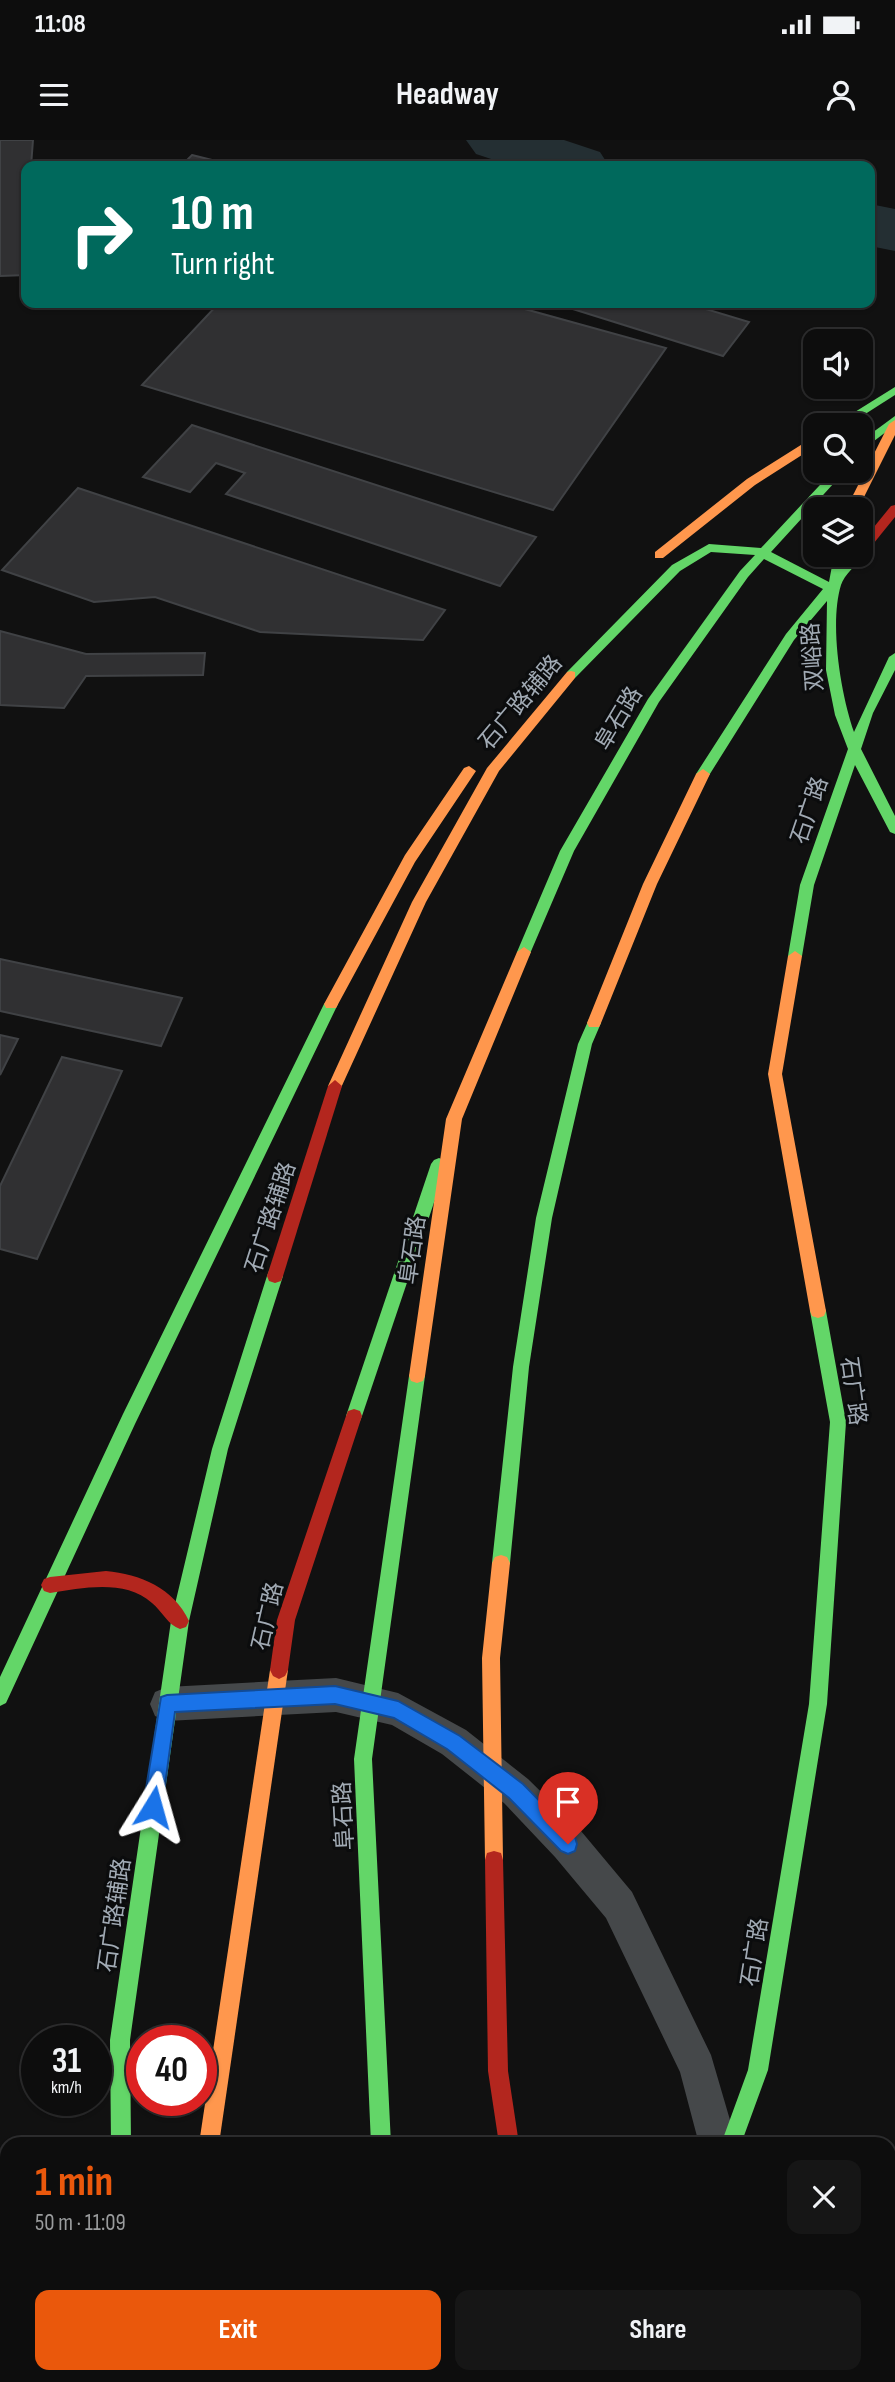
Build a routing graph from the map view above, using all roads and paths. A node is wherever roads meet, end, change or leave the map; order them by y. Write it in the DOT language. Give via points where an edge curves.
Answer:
graph roads {
  1 [pos="895,390"];
  2 [pos="859,413"];
  3 [pos="895,422"];
  4 [pos="873,438"];
  5 [pos="803,449"];
  6 [pos="828,483"];
  7 [pos="858,497"];
  8 [pos="895,509"];
  9 [pos="873,536"];
  10 [pos="649,564"];
  11 [pos="837,567"];
  12 [pos="848,567"];
  13 [pos="831,588"];
  14 [pos="895,657"];
  15 [pos="477,761"];
  16 [pos="895,829"];
  17 [pos="454,1119"];
  18 [pos="50,1585"];
  19 [pos="180,1621"];
  20 [pos="0,1697"];
  21 [pos="167,1704"];
  22 [pos="121,2137"];
  23 [pos="210,2137"];
  24 [pos="381,2137"];
  25 [pos="508,2137"];
  26 [pos="716,2137"];
  27 [pos="734,2137"];
  1 -- 2 [label="main road"];
  3 -- 4 [label="main road"];
  3 -- 7 [label="main road"];
  5 -- 10 [label="main road" via="751,482"];
  6 -- 17 [label="main road, 阜石路" via="744,574 654,699 567,850"];
  8 -- 9 [label="main road"];
  11 -- 13 [label="main road, 双峪路"];
  12 -- 25 [label="main road" via="790,637 708,764 650,884 585,1044 544,1218 521,1367 491,1658 498,2071"];
  13 -- 16 [label="main road, 双峪路" via="832,679 844,724"];
  13 -- 19 [label="main road, 石广路辅路" via="756,550 709,548 677,568 581,664 494,768 419,902 335,1087 220,1449"];
  14 -- 27 [label="main road, 石广路" via="867,713 807,885 775,1074 838,1422 818,1704 758,2070"];
  15 -- 18 [label="main road, 石广路辅路" via="437,813 354,959"];
  17 -- 23 [label="main road, 石广路" via="286,1620"];
  17 -- 24 [label="main road, 阜石路" via="363,1759"];
  18 -- 19 [label="main road" via="89,1578 118,1581 154,1593"];
  18 -- 20 [label="main road, 石广路辅路"];
  19 -- 21 [label="main road, 石广路辅路"];
  21 -- 22 [label="main road, 石广路辅路" via="120,2040"];
  21 -- 26 [label="lane" via="335,1695 398,1710 454,1742 516,1791 619,1905 698,2068"];
}
